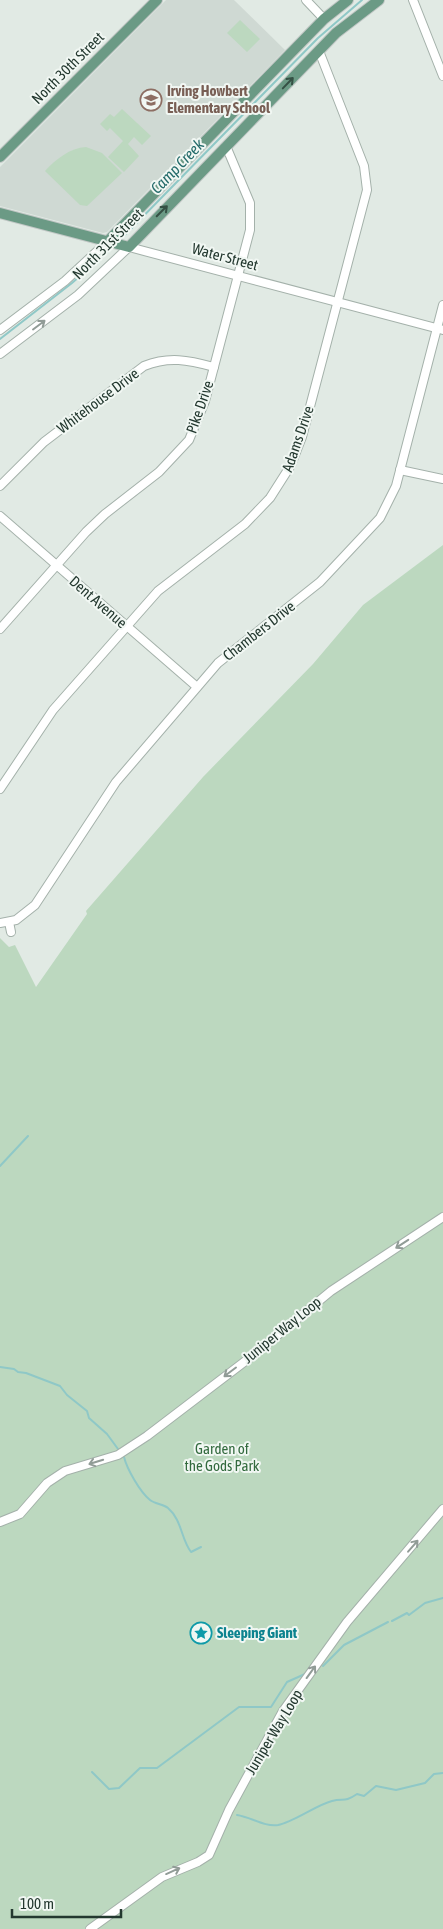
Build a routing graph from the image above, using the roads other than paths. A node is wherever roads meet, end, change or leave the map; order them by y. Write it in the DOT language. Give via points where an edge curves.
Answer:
graph roads {
  1 [pos="157,0"];
  2 [pos="306,0"];
  3 [pos="348,0"];
  4 [pos="379,0"];
  5 [pos="413,0"];
  6 [pos="324,19"];
  7 [pos="319,51"];
  8 [pos="443,76"];
  9 [pos="226,146"];
  10 [pos="0,157"];
  11 [pos="0,213"];
  12 [pos="107,242"];
  13 [pos="129,247"];
  14 [pos="238,276"];
  15 [pos="338,303"];
  16 [pos="443,306"];
  17 [pos="0,330"];
  18 [pos="440,330"];
  19 [pos="0,354"];
  20 [pos="214,367"];
  21 [pos="400,470"];
  22 [pos="443,479"];
  23 [pos="0,486"];
  24 [pos="0,516"];
  25 [pos="56,565"];
  26 [pos="126,627"];
  27 [pos="0,629"];
  28 [pos="197,687"];
  29 [pos="0,790"];
  30 [pos="0,922"];
  31 [pos="9,922"];
  32 [pos="11,932"];
  33 [pos="443,1217"];
  34 [pos="443,1509"];
  35 [pos="0,1522"];
  36 [pos="90,1929"];
  1 -- 10 [label="main road, North 30th Street"];
  2 -- 6 [label="street"];
  3 -- 6 [label="main road, North 31st Street"];
  4 -- 7 [label="main road, North 31st Street" via="344,26"];
  5 -- 8 [label="street"];
  6 -- 12 [label="main road, North 31st Street"];
  9 -- 7 [label="main road, North 31st Street, one-way"];
  7 -- 15 [label="street, Adams Drive" via="368,183"];
  13 -- 9 [label="main road, North 31st Street, one-way"];
  9 -- 14 [label="street, Pike Drive" via="251,211 250,230"];
  11 -- 12 [label="main road, Water Street"];
  12 -- 13 [label="main road, Water Street"];
  12 -- 17 [label="street, North 31st Street" via="64,281"];
  13 -- 14 [label="street, Water Street"];
  19 -- 13 [label="street, North 31st Street, one-way" via="78,295"];
  14 -- 15 [label="street, Water Street"];
  14 -- 20 [label="street, Pike Drive"];
  15 -- 18 [label="street, Water Street"];
  15 -- 26 [label="street, Adams Drive" via="302,437 278,488 244,524 158,591"];
  16 -- 18 [label="street, Chambers Drive"];
  18 -- 21 [label="street, Chambers Drive"];
  20 -- 23 [label="street, Whitehouse Drive" via="187,359 144,366 44,442"];
  20 -- 25 [label="street, Pike Drive" via="199,420 183,448 159,472 95,523"];
  21 -- 22 [label="street"];
  21 -- 28 [label="street, Chambers Drive" via="391,499 380,518 336,567 225,656"];
  24 -- 25 [label="street, Dent Avenue"];
  25 -- 26 [label="street, Dent Avenue"];
  25 -- 27 [label="street, Pike Drive"];
  26 -- 28 [label="street, Dent Avenue"];
  26 -- 29 [label="street, Adams Drive" via="49,715"];
  28 -- 31 [label="street, Chambers Drive" via="116,782 35,905"];
  30 -- 31 [label="street"];
  31 -- 32 [label="street"];
  33 -- 35 [label="street, Juniper Way Loop, one-way" via="330,1291 256,1353 147,1436 118,1455 65,1471 47,1483 20,1514"];
  36 -- 34 [label="street, Juniper Way Loop, one-way" via="162,1877 209,1855 229,1810 283,1711 347,1622"];
}
